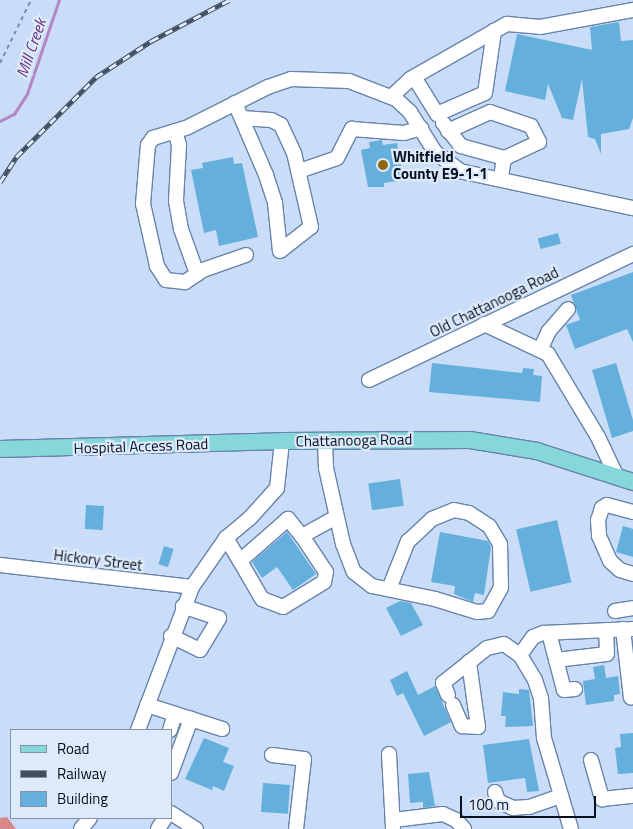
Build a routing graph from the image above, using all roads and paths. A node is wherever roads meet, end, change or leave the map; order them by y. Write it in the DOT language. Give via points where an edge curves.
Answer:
graph roads {
  1 [pos="31,0"];
  2 [pos="633,10"];
  3 [pos="494,31"];
  4 [pos="0,63"];
  5 [pos="414,77"];
  6 [pos="391,97"];
  7 [pos="235,103"];
  8 [pos="437,114"];
  9 [pos="242,118"];
  10 [pos="421,128"];
  11 [pos="181,129"];
  12 [pos="448,130"];
  13 [pos="504,158"];
  14 [pos="298,171"];
  15 [pos="501,178"];
  16 [pos="633,208"];
  17 [pos="633,254"];
  18 [pos="246,256"];
  19 [pos="197,274"];
  20 [pos="568,309"];
  21 [pos="484,324"];
  22 [pos="540,350"];
  23 [pos="369,380"];
  24 [pos="325,440"];
  25 [pos="282,441"];
  26 [pos="0,449"];
  27 [pos="617,477"];
  28 [pos="633,482"];
  29 [pos="633,512"];
  30 [pos="252,516"];
  31 [pos="336,517"];
  32 [pos="302,536"];
  33 [pos="226,538"];
  34 [pos="265,539"];
  35 [pos="240,561"];
  36 [pos="1,563"];
  37 [pos="633,574"];
  38 [pos="192,587"];
  39 [pos="389,589"];
  40 [pos="183,606"];
  41 [pos="633,608"];
  42 [pos="615,610"];
  43 [pos="628,629"];
  44 [pos="606,630"];
  45 [pos="550,633"];
  46 [pos="171,636"];
  47 [pos="520,654"];
  48 [pos="629,656"];
  49 [pos="556,660"];
  50 [pos="470,662"];
  51 [pos="575,689"];
  52 [pos="631,698"];
  53 [pos="147,705"];
  54 [pos="175,714"];
  55 [pos="191,719"];
  56 [pos="138,729"];
  57 [pos="170,729"];
  58 [pos="222,729"];
  59 [pos="390,754"];
  60 [pos="272,755"];
  61 [pos="591,760"];
  62 [pos="172,770"];
  63 [pos="495,792"];
  64 [pos="561,796"];
  65 [pos="633,796"];
  66 [pos="172,815"];
  67 [pos="89,819"];
  68 [pos="393,825"];
  69 [pos="190,827"];
  70 [pos="81,829"];
  71 [pos="296,829"];
  72 [pos="464,829"];
  73 [pos="571,829"];
  1 -- 4 [label="path"];
  2 -- 3 [label="street" via="540,28 507,24"];
  3 -- 5 [label="street"];
  3 -- 8 [label="street" via="485,93"];
  5 -- 6 [label="street"];
  5 -- 8 [label="street"];
  6 -- 7 [label="street" via="349,81 291,79"];
  6 -- 10 [label="street" via="410,112"];
  7 -- 9 [label="street"];
  7 -- 11 [label="street"];
  8 -- 12 [label="street"];
  9 -- 14 [label="street" via="271,120 281,125"];
  9 -- 14 [label="street" via="275,203 280,251 311,227"];
  10 -- 14 [label="street" via="404,134 352,129 337,158"];
  10 -- 15 [label="street" via="435,152 460,170"];
  11 -- 19 [label="street" via="176,201 181,229"];
  11 -- 19 [label="street" via="153,138 148,145 143,204 157,266 166,280 185,282"];
  12 -- 13 [label="street" via="461,146"];
  12 -- 13 [label="street" via="490,112 531,126 539,142"];
  13 -- 15 [label="street"];
  15 -- 16 [label="street"];
  17 -- 21 [label="street, Old Chattanooga Road"];
  18 -- 19 [label="street"];
  20 -- 22 [label="street" via="549,331"];
  21 -- 22 [label="street"];
  21 -- 23 [label="street, Old Chattanooga Road"];
  22 -- 27 [label="street" via="548,354 598,437"];
  24 -- 25 [label="main road, Chattanooga Road"];
  24 -- 27 [label="main road, Chattanooga Road" via="470,440 537,451"];
  24 -- 31 [label="street" via="326,468"];
  25 -- 26 [label="main road, Hospital Access Road"];
  25 -- 30 [label="street, Chattanooga Road" via="277,488"];
  27 -- 28 [label="main road, Chattanooga Road"];
  29 -- 37 [label="street" via="607,505 600,512 599,536 614,566"];
  30 -- 33 [label="street, Chattanooga Road"];
  30 -- 34 [label="street"];
  31 -- 32 [label="street"];
  31 -- 39 [label="street" via="354,572 372,586"];
  32 -- 34 [label="street" via="288,519"];
  32 -- 35 [label="street" via="326,572 324,582 283,607 262,599"];
  33 -- 35 [label="street"];
  33 -- 38 [label="street, Chattanooga Road"];
  34 -- 35 [label="street"];
  36 -- 38 [label="street, Hickory Street"];
  38 -- 40 [label="street, Chattanooga Road"];
  39 -- 39 [label="street" via="476,612 488,611 495,605 501,588 500,544 489,526 469,514 454,510 432,519 408,541"];
  40 -- 46 [label="street, Chattanooga Road"];
  40 -- 46 [label="street" via="219,618 200,650"];
  41 -- 42 [label="street"];
  43 -- 44 [label="street"];
  43 -- 48 [label="street"];
  44 -- 45 [label="street"];
  44 -- 49 [label="street" via="607,654"];
  45 -- 47 [label="street" via="533,637"];
  45 -- 49 [label="street"];
  46 -- 53 [label="street, Chattanooga Road"];
  47 -- 50 [label="street" via="504,644 486,648"];
  47 -- 64 [label="street" via="541,698 544,738"];
  48 -- 52 [label="street"];
  49 -- 51 [label="street" via="564,690"];
  50 -- 50 [label="street" via="443,683 462,726 478,727"];
  53 -- 54 [label="street"];
  53 -- 56 [label="street, Chattanooga Road"];
  54 -- 55 [label="street"];
  54 -- 57 [label="street"];
  55 -- 58 [label="street"];
  55 -- 62 [label="street"];
  59 -- 68 [label="street"];
  60 -- 71 [label="street" via="304,759"];
  61 -- 65 [label="street" via="602,799"];
  63 -- 64 [label="street" via="498,801 513,808 529,807"];
  64 -- 73 [label="street"];
  66 -- 69 [label="street"];
  67 -- 70 [label="street"];
  68 -- 72 [label="street" via="443,814 456,820"];
}
